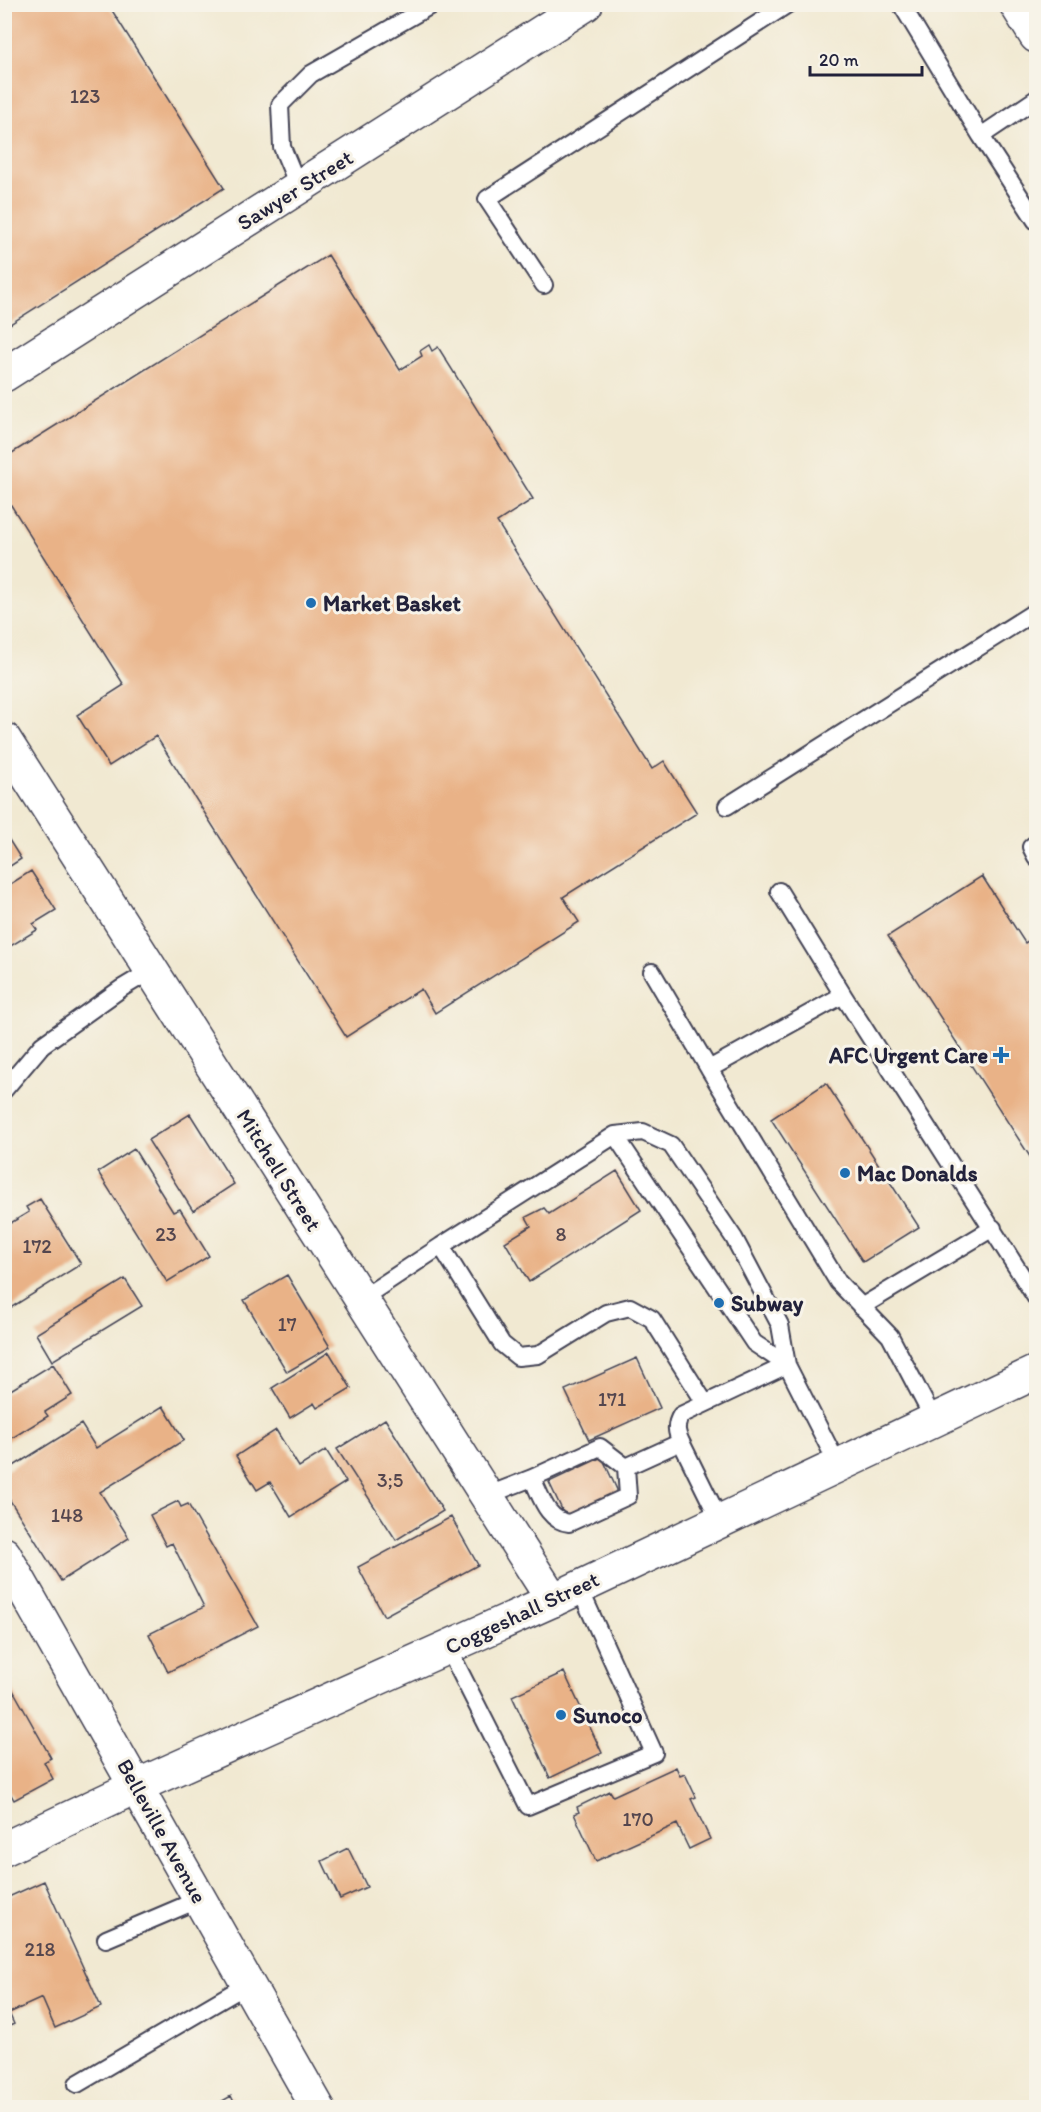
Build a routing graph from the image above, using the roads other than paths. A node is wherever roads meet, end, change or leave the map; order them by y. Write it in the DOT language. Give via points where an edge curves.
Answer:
graph roads {
  1 [pos="433,4"];
  2 [pos="788,4"];
  3 [pos="901,4"];
  4 [pos="1016,4"];
  5 [pos="571,8"];
  6 [pos="1036,36"];
  7 [pos="1036,99"];
  8 [pos="981,136"];
  9 [pos="299,188"];
  10 [pos="1036,222"];
  11 [pos="544,285"];
  12 [pos="4,375"];
  13 [pos="1036,611"];
  14 [pos="4,740"];
  15 [pos="727,806"];
  16 [pos="1036,843"];
  17 [pos="1036,857"];
  18 [pos="780,891"];
  19 [pos="152,970"];
  20 [pos="652,972"];
  21 [pos="843,995"];
  22 [pos="709,1069"];
  23 [pos="4,1090"];
  24 [pos="615,1135"];
  25 [pos="993,1228"];
  26 [pos="441,1246"];
  27 [pos="1036,1298"];
  28 [pos="361,1299"];
  29 [pos="861,1307"];
  30 [pos="787,1365"];
  31 [pos="1036,1372"];
  32 [pos="705,1403"];
  33 [pos="934,1420"];
  34 [pos="681,1442"];
  35 [pos="838,1465"];
  36 [pos="626,1467"];
  37 [pos="532,1478"];
  38 [pos="486,1496"];
  39 [pos="720,1521"];
  40 [pos="4,1554"];
  41 [pos="566,1594"];
  42 [pos="448,1648"];
  43 [pos="137,1786"];
  44 [pos="4,1849"];
  45 [pos="200,1899"];
  46 [pos="106,1939"];
  47 [pos="248,1984"];
  48 [pos="77,2084"];
  49 [pos="318,2108"];
  1 -- 9 [label="lane" via="311,74 280,105 282,147"];
  2 -- 11 [label="lane" via="487,199"];
  3 -- 8 [label="lane"];
  4 -- 6 [label="street"];
  5 -- 9 [label="street, Sawyer Street"];
  7 -- 8 [label="lane"];
  8 -- 10 [label="lane"];
  9 -- 12 [label="street, Sawyer Street"];
  13 -- 15 [label="lane"];
  14 -- 19 [label="street, Mitchell Street"];
  16 -- 17 [label="lane" via="1030,847"];
  18 -- 21 [label="lane"];
  19 -- 23 [label="lane" via="42,1045"];
  19 -- 28 [label="street, Mitchell Street"];
  20 -- 22 [label="lane"];
  21 -- 22 [label="lane"];
  21 -- 25 [label="lane"];
  22 -- 29 [label="lane" via="838,1282"];
  24 -- 26 [label="lane"];
  24 -- 30 [label="lane" via="754,1343"];
  24 -- 30 [label="lane" via="643,1132 671,1145 734,1238 780,1325"];
  25 -- 27 [label="lane"];
  25 -- 29 [label="lane"];
  26 -- 28 [label="lane"];
  26 -- 32 [label="lane" via="502,1344 518,1357 538,1355 606,1313 630,1307 652,1319"];
  28 -- 38 [label="street, Mitchell Street"];
  29 -- 33 [label="lane" via="890,1336"];
  30 -- 32 [label="lane"];
  30 -- 35 [label="lane"];
  31 -- 33 [label="street, Coggeshall Street"];
  32 -- 34 [label="lane" via="681,1415 676,1424"];
  33 -- 35 [label="street, Coggeshall Street"];
  34 -- 36 [label="lane"];
  34 -- 39 [label="lane"];
  35 -- 39 [label="street, Coggeshall Street"];
  36 -- 37 [label="lane" via="600,1447"];
  36 -- 37 [label="lane" via="628,1496 569,1523 552,1518"];
  37 -- 38 [label="lane"];
  38 -- 41 [label="street, Mitchell Street"];
  39 -- 41 [label="street, Coggeshall Street"];
  40 -- 43 [label="street, Belleville Avenue"];
  41 -- 42 [label="street, Coggeshall Street"];
  41 -- 42 [label="lane" via="654,1753 528,1806"];
  42 -- 43 [label="street, Coggeshall Street"];
  43 -- 44 [label="street, Coggeshall Street"];
  43 -- 45 [label="street, Belleville Avenue"];
  45 -- 46 [label="lane"];
  45 -- 47 [label="street, Belleville Avenue"];
  47 -- 48 [label="lane"];
  47 -- 49 [label="street, Belleville Avenue"];
}
